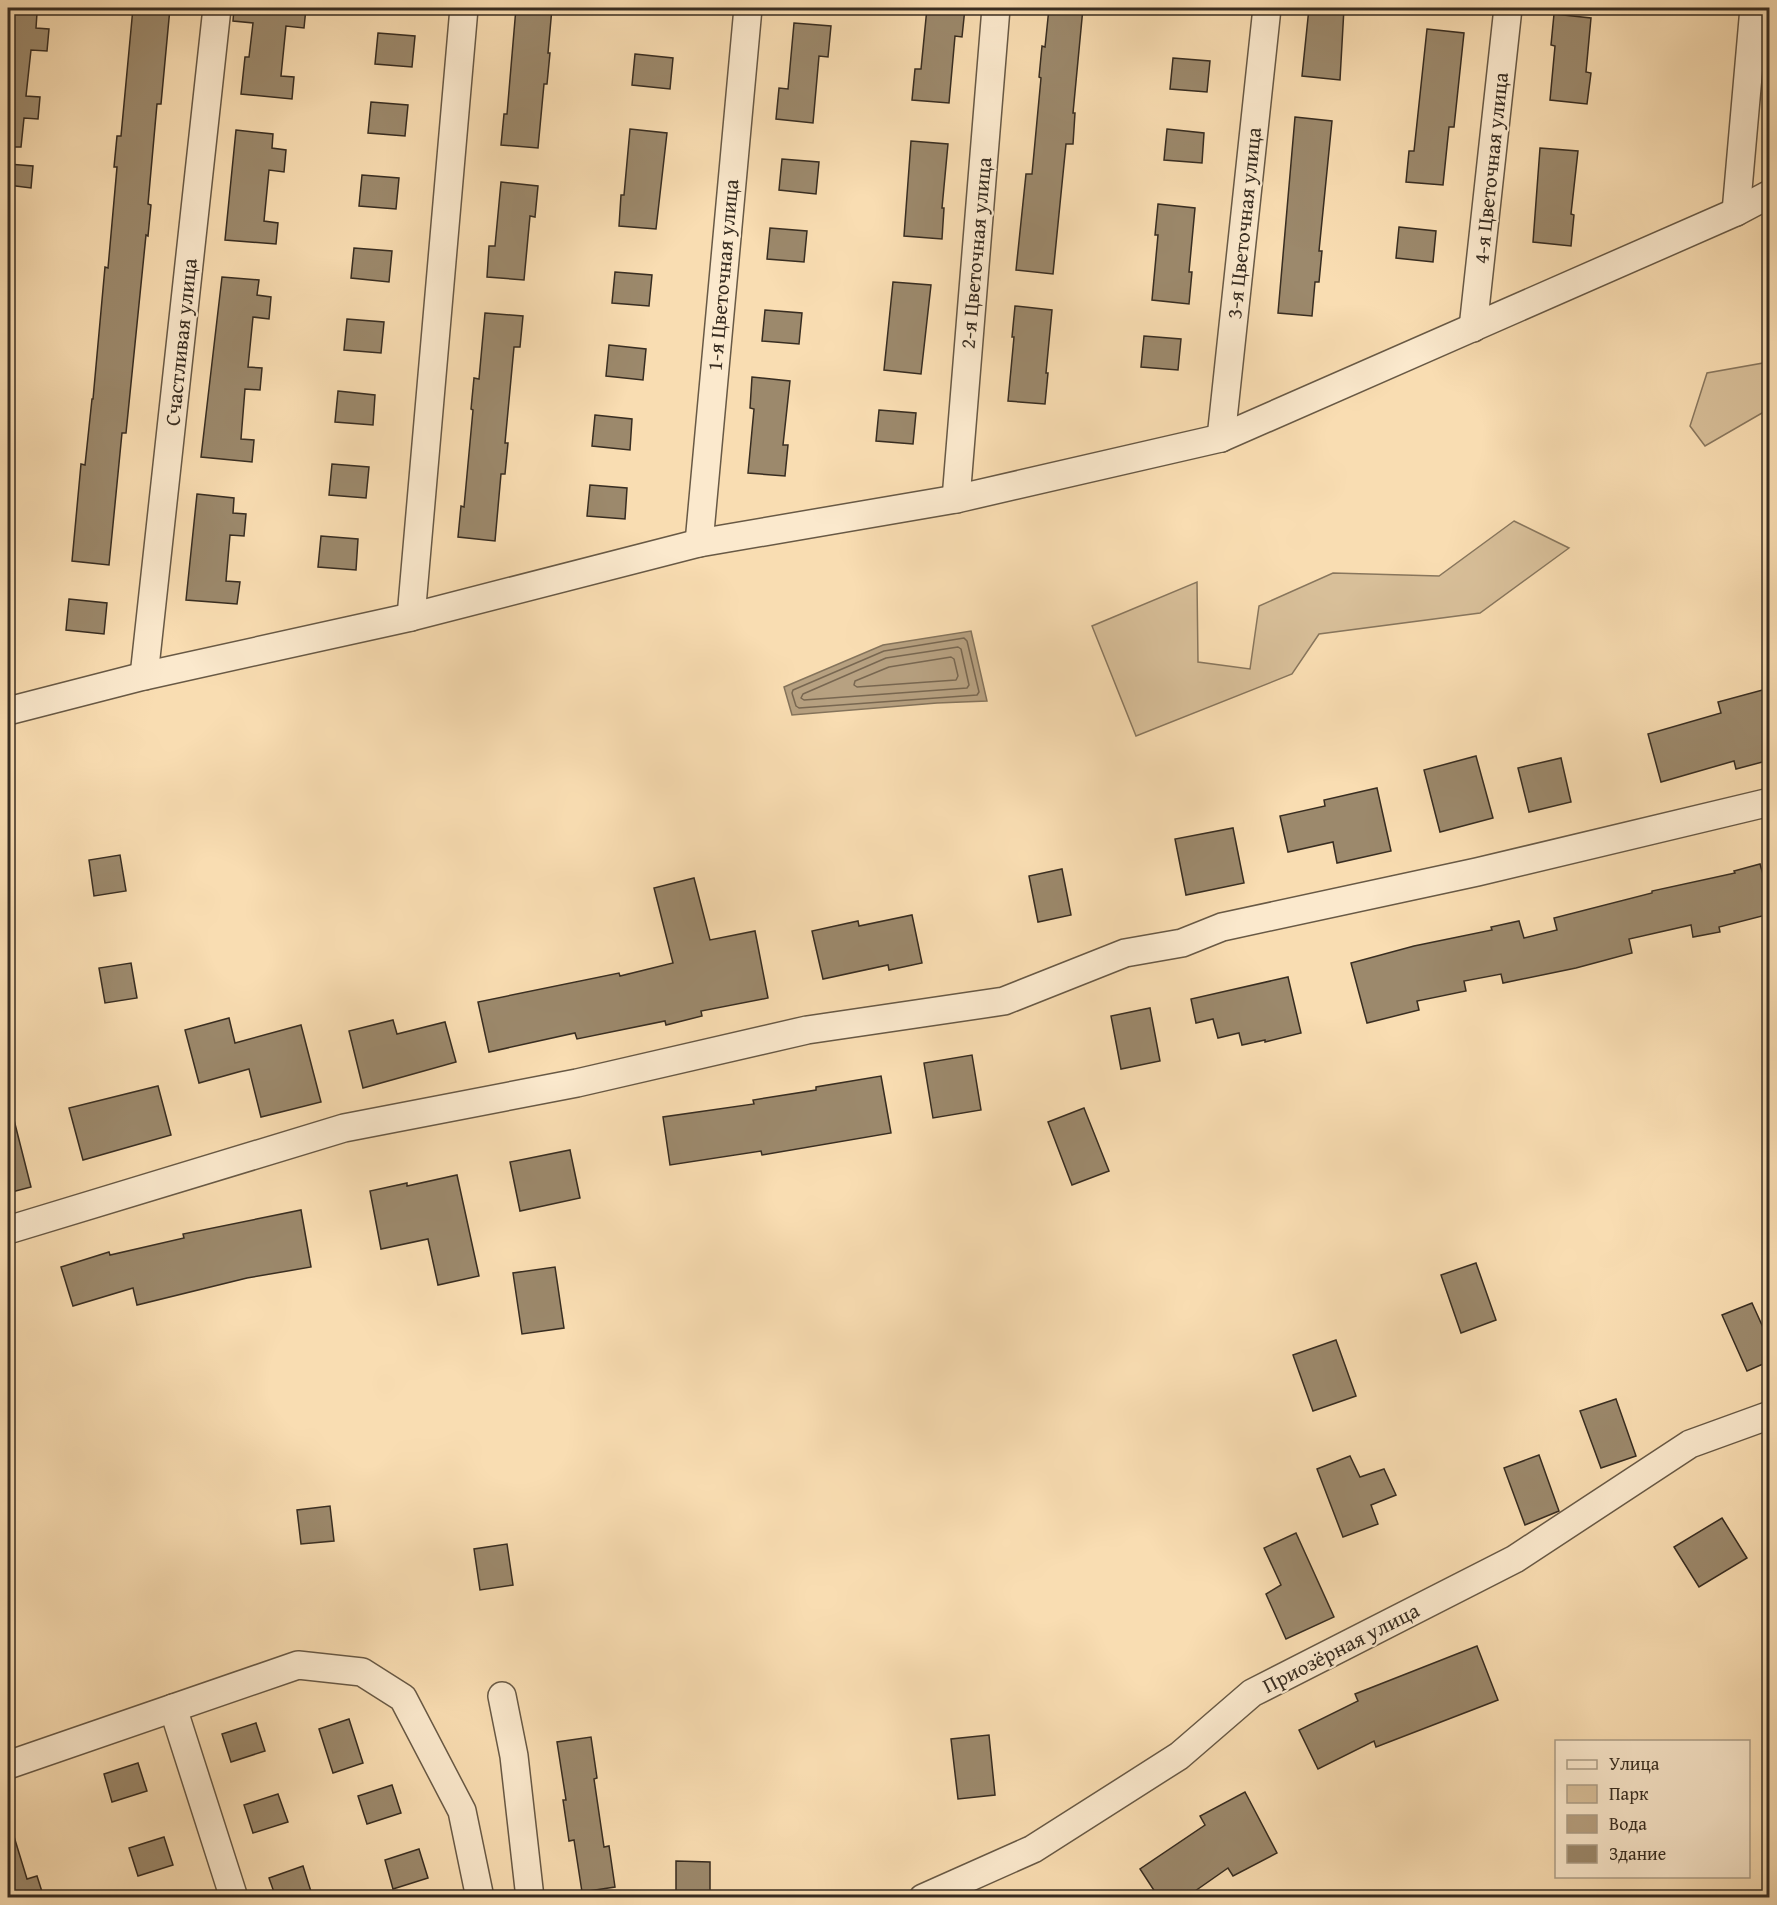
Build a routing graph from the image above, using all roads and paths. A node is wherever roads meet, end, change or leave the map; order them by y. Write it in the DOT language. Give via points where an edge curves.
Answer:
graph roads {
  1 [pos="217,8"];
  2 [pos="464,8"];
  3 [pos="748,8"];
  4 [pos="996,8"];
  5 [pos="1267,8"];
  6 [pos="1508,8"];
  7 [pos="1754,8"];
  8 [pos="1770,195"];
  9 [pos="1736,212"];
  10 [pos="1473,328"];
  11 [pos="1221,438"];
  12 [pos="956,499"];
  13 [pos="699,543"];
  14 [pos="411,617"];
  15 [pos="144,676"];
  16 [pos="8,711"];
  17 [pos="1770,802"];
  18 [pos="8,1230"];
  19 [pos="1770,1415"];
  20 [pos="502,1696"];
  21 [pos="172,1708"];
  22 [pos="8,1765"];
  23 [pos="234,1898"];
  24 [pos="480,1898"];
  25 [pos="530,1898"];
  26 [pos="922,1898"];
  1 -- 15 [label="street, Счастливая улица"];
  2 -- 14 [label="street"];
  3 -- 13 [label="street, 1-я Цветочная улица"];
  4 -- 12 [label="street, 2-я Цветочная улица"];
  5 -- 11 [label="street, 3-я Цветочная улица"];
  6 -- 10 [label="street, 4-я Цветочная улица"];
  7 -- 9 [label="street"];
  8 -- 9 [label="street"];
  9 -- 10 [label="street"];
  10 -- 11 [label="street"];
  11 -- 12 [label="street"];
  12 -- 13 [label="street"];
  13 -- 14 [label="street"];
  14 -- 15 [label="street"];
  15 -- 16 [label="street"];
  17 -- 18 [label="street" via="1477,872 1222,927 1182,943 1125,953 1004,1001 807,1030 577,1083 344,1128"];
  19 -- 26 [label="street, Приозёрная улица" via="1690,1444 1515,1559 1252,1693 1179,1756 1033,1849"];
  20 -- 25 [label="street" via="514,1755"];
  21 -- 22 [label="street"];
  21 -- 23 [label="street"];
  21 -- 24 [label="street" via="298,1665 362,1672 403,1698 462,1811"];
}
